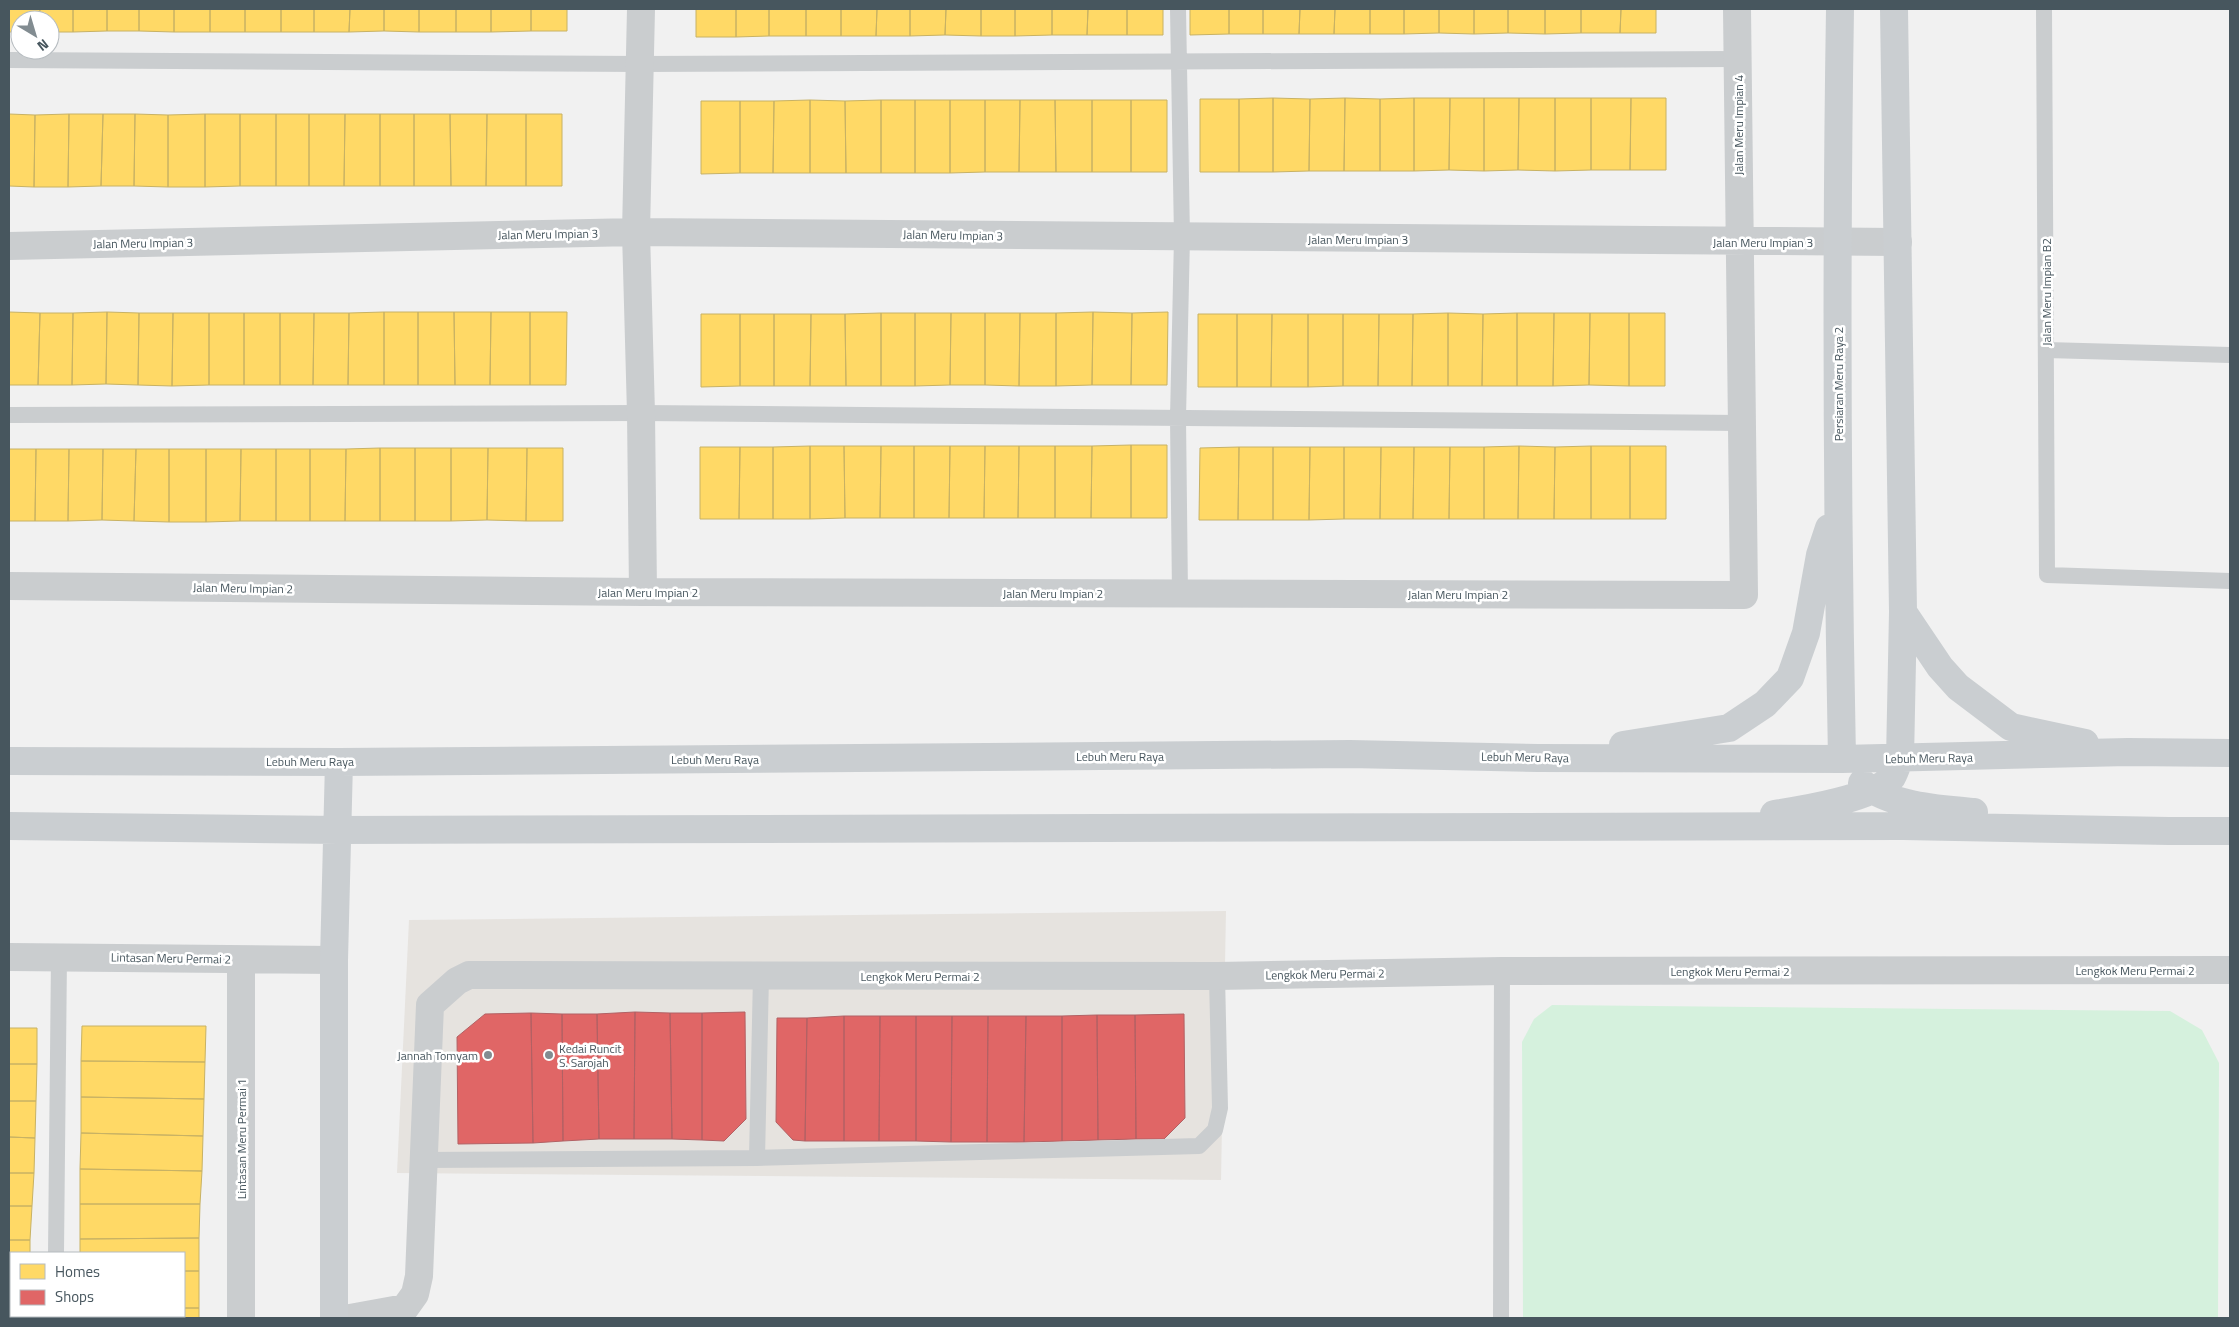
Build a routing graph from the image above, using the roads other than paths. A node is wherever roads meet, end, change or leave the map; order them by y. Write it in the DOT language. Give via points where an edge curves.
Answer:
graph roads {
  1 [pos="641,9"];
  2 [pos="1178,9"];
  3 [pos="1737,9"];
  4 [pos="1840,9"];
  5 [pos="2044,9"];
  6 [pos="1895,14"];
  7 [pos="9,60"];
  8 [pos="1737,60"];
  9 [pos="1178,62"];
  10 [pos="640,64"];
  11 [pos="636,232"];
  12 [pos="1182,237"];
  13 [pos="1739,242"];
  14 [pos="1836,242"];
  15 [pos="1898,242"];
  16 [pos="9,246"];
  17 [pos="2046,350"];
  18 [pos="2230,355"];
  19 [pos="641,413"];
  20 [pos="9,415"];
  21 [pos="1178,418"];
  22 [pos="1741,422"];
  23 [pos="1838,500"];
  24 [pos="2230,581"];
  25 [pos="9,586"];
  26 [pos="643,592"];
  27 [pos="1180,594"];
  28 [pos="1902,612"];
  29 [pos="2128,752"];
  30 [pos="2230,753"];
  31 [pos="1538,758"];
  32 [pos="1842,759"];
  33 [pos="1900,759"];
  34 [pos="9,761"];
  35 [pos="339,762"];
  36 [pos="1872,791"];
  37 [pos="9,826"];
  38 [pos="1671,828"];
  39 [pos="338,830"];
  40 [pos="2230,831"];
  41 [pos="2169,832"];
  42 [pos="59,956"];
  43 [pos="9,957"];
  44 [pos="241,960"];
  45 [pos="334,960"];
  46 [pos="2230,970"];
  47 [pos="1502,971"];
  48 [pos="761,976"];
  49 [pos="1217,976"];
  50 [pos="757,1158"];
  51 [pos="423,1160"];
  52 [pos="56,1252"];
  53 [pos="241,1318"];
  54 [pos="334,1318"];
  55 [pos="350,1318"];
  56 [pos="1501,1318"];
  1 -- 10 [label="street"];
  2 -- 9 [label="lane"];
  3 -- 8 [label="street, Jalan Meru Impian 4"];
  4 -- 14 [label="main road, Persiaran Meru Raya 2"];
  5 -- 17 [label="lane, Jalan Meru Impian B2"];
  6 -- 15 [label="main road"];
  7 -- 10 [label="lane"];
  8 -- 9 [label="lane"];
  8 -- 13 [label="street, Jalan Meru Impian 4"];
  9 -- 10 [label="lane"];
  9 -- 12 [label="lane"];
  10 -- 11 [label="street"];
  11 -- 12 [label="street, Jalan Meru Impian 3"];
  11 -- 16 [label="street, Jalan Meru Impian 3"];
  11 -- 19 [label="street"];
  12 -- 13 [label="street, Jalan Meru Impian 3"];
  12 -- 21 [label="lane"];
  13 -- 14 [label="street, Jalan Meru Impian 3"];
  13 -- 22 [label="street, Jalan Meru Impian 2"];
  14 -- 15 [label="street, Jalan Meru Impian 3"];
  14 -- 23 [label="main road, Persiaran Meru Raya 2"];
  15 -- 28 [label="main road"];
  17 -- 18 [label="lane"];
  17 -- 24 [label="lane, Jalan Meru Impian B2" via="2047,575"];
  19 -- 20 [label="lane"];
  19 -- 21 [label="lane"];
  19 -- 26 [label="street"];
  21 -- 22 [label="lane"];
  21 -- 27 [label="lane"];
  22 -- 27 [label="street, Jalan Meru Impian 2" via="1744,595"];
  23 -- 31 [label="main road" via="1820,555 1806,634 1790,678 1765,704 1729,728"];
  23 -- 32 [label="main road, Persiaran Meru Raya 2"];
  25 -- 26 [label="street, Jalan Meru Impian 2"];
  26 -- 27 [label="street, Jalan Meru Impian 2"];
  28 -- 29 [label="main road" via="1958,687 2011,727"];
  28 -- 33 [label="main road"];
  29 -- 30 [label="main road, Lebuh Meru Raya"];
  29 -- 33 [label="main road, Lebuh Meru Raya"];
  31 -- 32 [label="main road, Lebuh Meru Raya"];
  31 -- 35 [label="main road, Lebuh Meru Raya" via="1340,754"];
  32 -- 33 [label="main road, Lebuh Meru Raya"];
  32 -- 36 [label="main road" via="1855,778"];
  33 -- 36 [label="main road" via="1892,777"];
  34 -- 35 [label="main road, Lebuh Meru Raya"];
  35 -- 39 [label="main road"];
  36 -- 38 [label="main road" via="1811,808"];
  36 -- 41 [label="main road" via="1897,800 1958,811"];
  37 -- 39 [label="main road"];
  38 -- 39 [label="main road"];
  38 -- 41 [label="main road" via="1903,826"];
  39 -- 45 [label="main road"];
  40 -- 41 [label="main road"];
  42 -- 43 [label="street, Lintasan Meru Permai 2"];
  42 -- 44 [label="street, Lintasan Meru Permai 2"];
  42 -- 52 [label="lane"];
  44 -- 45 [label="street, Lintasan Meru Permai 2"];
  44 -- 53 [label="street, Lintasan Meru Permai 1"];
  45 -- 54 [label="main road"];
  46 -- 47 [label="street, Lengkok Meru Permai 2"];
  47 -- 49 [label="street, Lengkok Meru Permai 2"];
  47 -- 56 [label="lane"];
  48 -- 49 [label="street, Lengkok Meru Permai 2"];
  48 -- 50 [label="lane"];
  48 -- 51 [label="street, Lengkok Meru Permai 2" via="469,975 457,981 430,1005"];
  49 -- 50 [label="lane" via="1220,1108 1214,1130 1199,1146"];
  50 -- 51 [label="lane"];
  51 -- 55 [label="street" via="419,1276 415,1294 405,1308"];
}
